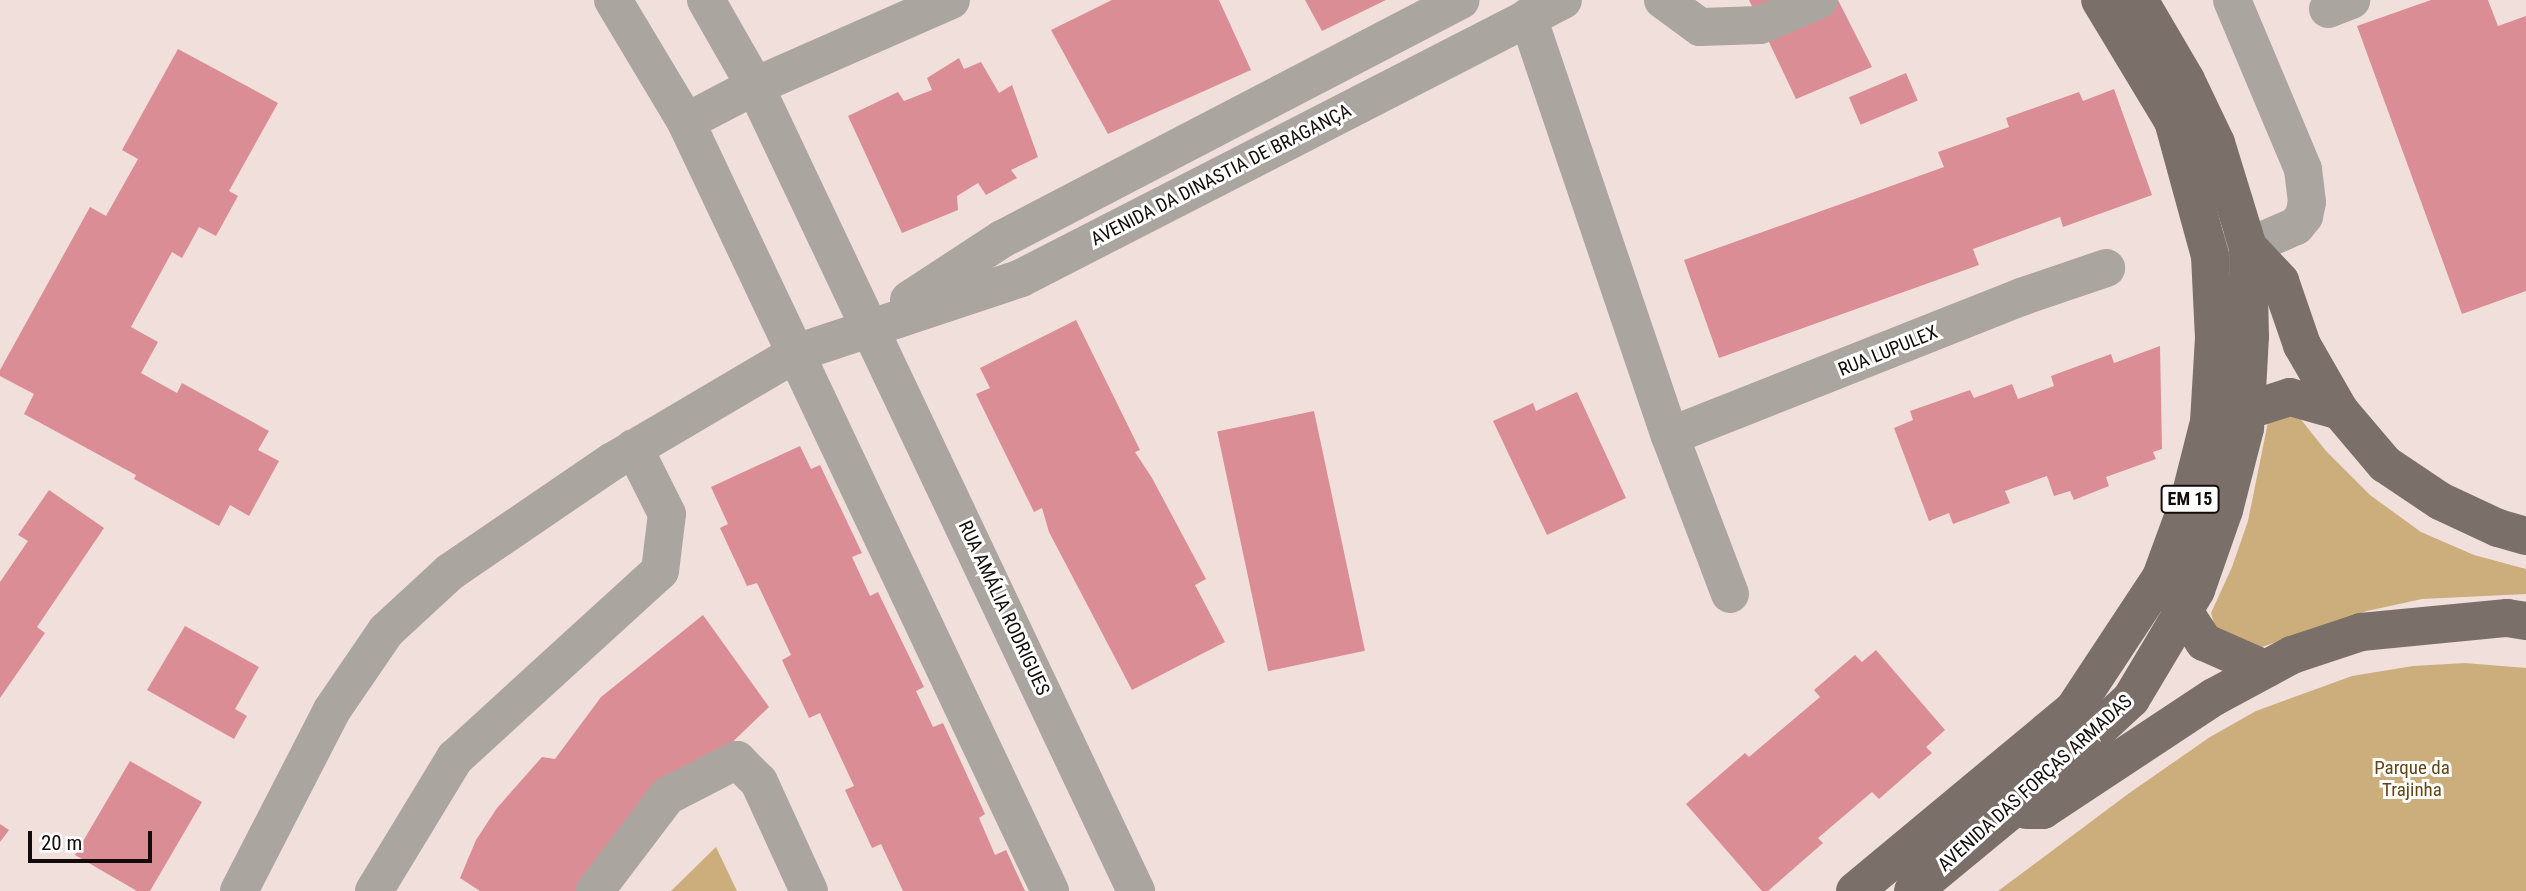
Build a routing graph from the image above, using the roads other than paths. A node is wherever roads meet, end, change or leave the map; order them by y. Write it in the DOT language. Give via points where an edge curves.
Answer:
graph roads {
  1 [pos="613,0"];
  2 [pos="706,0"];
  3 [pos="951,0"];
  4 [pos="1461,0"];
  5 [pos="1563,0"];
  6 [pos="1663,0"];
  7 [pos="1819,0"];
  8 [pos="2100,0"];
  9 [pos="2139,0"];
  10 [pos="2232,0"];
  11 [pos="1528,17"];
  12 [pos="755,86"];
  13 [pos="687,122"];
  14 [pos="2248,247"];
  15 [pos="2210,256"];
  16 [pos="2106,268"];
  17 [pos="869,327"];
  18 [pos="796,354"];
  19 [pos="2246,411"];
  20 [pos="2340,411"];
  21 [pos="2209,422"];
  22 [pos="1670,436"];
  23 [pos="635,448"];
  24 [pos="2526,536"];
  25 [pos="2161,577"];
  26 [pos="1730,594"];
  27 [pos="2183,610"];
  28 [pos="2519,618"];
  29 [pos="2278,662"];
  30 [pos="2010,811"];
  31 [pos="239,891"];
  32 [pos="374,891"];
  33 [pos="596,891"];
  34 [pos="809,891"];
  35 [pos="1050,891"];
  36 [pos="1136,891"];
  37 [pos="1855,891"];
  38 [pos="1913,891"];
  1 -- 13 [label="street"];
  2 -- 12 [label="street, RUA AMÁLIA RODRIGUES"];
  3 -- 12 [label="street"];
  4 -- 17 [label="street, AVENIDA DA DINASTIA DE BRAGANÇA" via="1002,239"];
  5 -- 11 [label="street, AVENIDA DA DINASTIA DE BRAGANÇA"];
  6 -- 7 [label="street" via="1700,27 1760,25"];
  8 -- 15 [label="main road, AVENIDA DAS FORÇAS ARMADAS / EM 15" via="2174,121"];
  9 -- 14 [label="main road, AVENIDA DAS FORÇAS ARMADAS / EM 15" via="2216,143"];
  10 -- 14 [label="street" via="2307,186 2304,216 2296,226"];
  11 -- 17 [label="street, AVENIDA DA DINASTIA DE BRAGANÇA" via="1021,278"];
  11 -- 22 [label="street"];
  12 -- 13 [label="street"];
  12 -- 17 [label="street, RUA AMÁLIA RODRIGUES"];
  13 -- 18 [label="street"];
  14 -- 15 [label="street"];
  14 -- 19 [label="main road, AVENIDA DAS FORÇAS ARMADAS / EM 15"];
  14 -- 20 [label="main road" via="2280,281 2302,345"];
  15 -- 21 [label="main road, AVENIDA DAS FORÇAS ARMADAS / EM 15" via="2214,338"];
  16 -- 22 [label="street, RUA LUPULEX" via="2021,297"];
  17 -- 18 [label="street, AVENIDA DA DINASTIA DE BRAGANÇA"];
  17 -- 36 [label="street, RUA AMÁLIA RODRIGUES"];
  18 -- 23 [label="street, AVENIDA DA DINASTIA DE BRAGANÇA"];
  18 -- 35 [label="street"];
  19 -- 20 [label="main road" via="2290,397"];
  19 -- 21 [label="main road"];
  19 -- 27 [label="main road, AVENIDA DAS FORÇAS ARMADAS / EM 15" via="2224,510 2196,590"];
  20 -- 24 [label="main road" via="2385,464 2440,501"];
  21 -- 25 [label="main road, AVENIDA DAS FORÇAS ARMADAS / EM 15" via="2189,501"];
  22 -- 26 [label="street"];
  23 -- 31 [label="street, AVENIDA DA DINASTIA DE BRAGANÇA" via="450,572 386,631 332,710"];
  23 -- 32 [label="street" via="667,513 660,570 455,758"];
  25 -- 27 [label="main road"];
  25 -- 37 [label="main road, AVENIDA DAS FORÇAS ARMADAS / EM 15" via="2074,709"];
  27 -- 29 [label="main road" via="2204,642"];
  27 -- 30 [label="main road, AVENIDA DAS FORÇAS ARMADAS / EM 15" via="2132,699"];
  28 -- 29 [label="main road" via="2361,632"];
  29 -- 30 [label="main road" via="2214,697 2043,810"];
  30 -- 38 [label="main road, AVENIDA DAS FORÇAS ARMADAS / EM 15"];
  33 -- 34 [label="street" via="667,796 737,760 759,782"];
}
